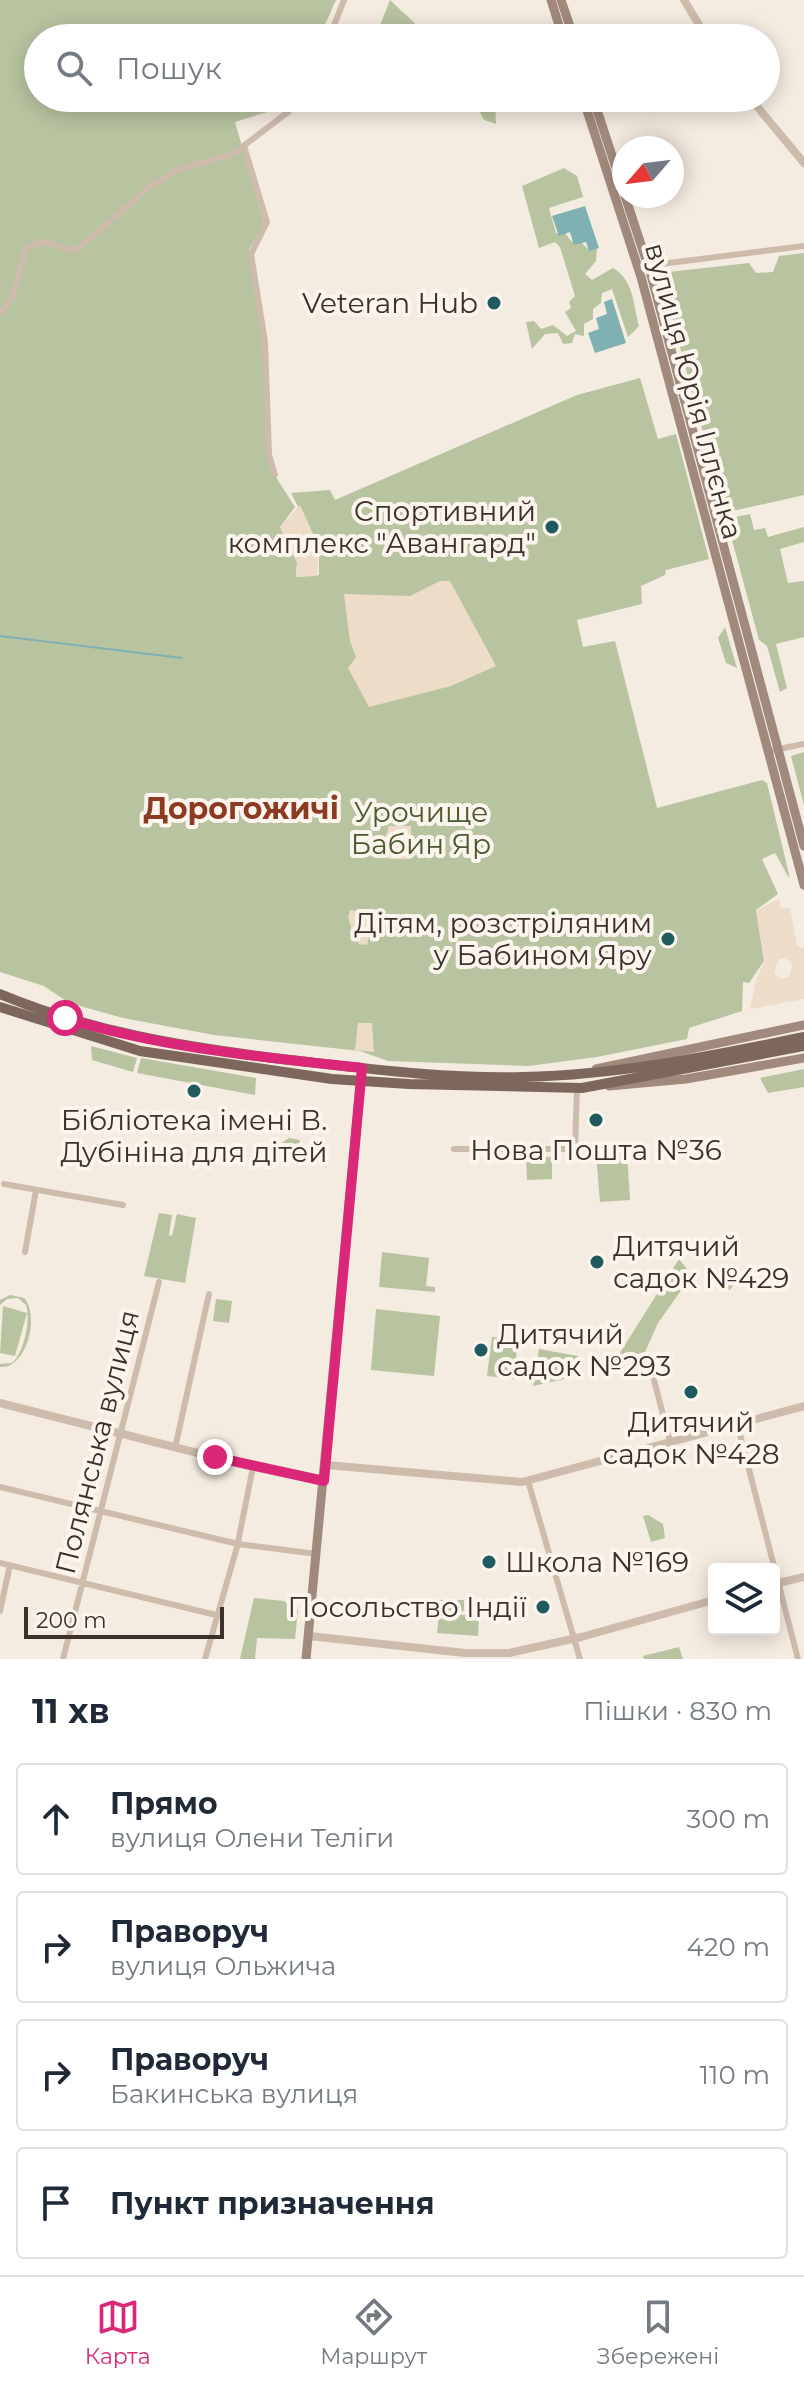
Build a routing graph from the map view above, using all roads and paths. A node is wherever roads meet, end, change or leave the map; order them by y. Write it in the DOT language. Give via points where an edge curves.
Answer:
graph roads {
  1 [pos="344,0"];
  2 [pos="551,0"];
  3 [pos="561,0"];
  4 [pos="684,0"];
  5 [pos="335,24"];
  6 [pos="559,24"];
  7 [pos="569,24"];
  8 [pos="699,24"];
  9 [pos="288,112"];
  10 [pos="588,112"];
  11 [pos="598,112"];
  12 [pos="762,112"];
  13 [pos="244,146"];
  14 [pos="612,155"];
  15 [pos="804,163"];
  16 [pos="628,208"];
  17 [pos="804,246"];
  18 [pos="643,266"];
  19 [pos="0,314"];
  20 [pos="275,475"];
  21 [pos="804,744"];
  22 [pos="774,750"];
  23 [pos="804,846"];
  24 [pos="804,885"];
  25 [pos="0,994"];
  26 [pos="0,1007"];
  27 [pos="804,1025"];
  28 [pos="804,1037"];
  29 [pos="804,1046"];
  30 [pos="804,1058"];
  31 [pos="362,1068"];
  32 [pos="579,1073"];
  33 [pos="361,1081"];
  34 [pos="579,1088"];
  35 [pos="454,1149"];
  36 [pos="4,1184"];
  37 [pos="36,1190"];
  38 [pos="123,1205"];
  39 [pos="25,1252"];
  40 [pos="159,1282"];
  41 [pos="209,1294"];
  42 [pos="650,1365"];
  43 [pos="0,1403"];
  44 [pos="804,1406"];
  45 [pos="737,1423"];
  46 [pos="119,1435"];
  47 [pos="670,1441"];
  48 [pos="175,1448"];
  49 [pos="326,1465"];
  50 [pos="253,1467"];
  51 [pos="324,1481"];
  52 [pos="528,1481"];
  53 [pos="0,1487"];
  54 [pos="100,1512"];
  55 [pos="238,1544"];
  56 [pos="317,1554"];
  57 [pos="0,1563"];
  58 [pos="771,1563"];
  59 [pos="10,1565"];
  60 [pos="804,1577"];
  61 [pos="780,1583"];
  62 [pos="85,1584"];
  63 [pos="780,1598"];
  64 [pos="708,1602"];
  65 [pos="0,1611"];
  66 [pos="216,1615"];
  67 [pos="309,1636"];
  68 [pos="574,1639"];
  69 [pos="63,1659"];
  70 [pos="205,1659"];
  71 [pos="306,1659"];
  72 [pos="580,1659"];
  73 [pos="798,1659"];
  1 -- 5 [label="street"];
  2 -- 6 [label="main road"];
  3 -- 7 [label="main road"];
  4 -- 8 [label="street"];
  9 -- 13 [label="street"];
  10 -- 18 [label="main road, вулиця Юрія Іллєнка"];
  11 -- 14 [label="main road, вулиця Юрія Іллєнка"];
  12 -- 15 [label="street"];
  13 -- 19 [label="street" via="170,174 78,249 43,241 26,248 12,299"];
  13 -- 20 [label="street" via="267,222 251,254 265,342 269,455"];
  16 -- 18 [label="main road, вулиця Юрія Іллєнка"];
  17 -- 18 [label="street"];
  18 -- 22 [label="main road, вулиця Юрія Іллєнка"];
  21 -- 22 [label="street"];
  22 -- 23 [label="main road, вулиця Юрія Іллєнка"];
  22 -- 24 [label="main road, вулиця Юрія Іллєнка"];
  25 -- 31 [label="main road" via="131,1037"];
  26 -- 33 [label="main road" via="140,1051"];
  27 -- 32 [label="main road"];
  28 -- 32 [label="main road"];
  29 -- 34 [label="main road"];
  30 -- 34 [label="main road" via="686,1079"];
  31 -- 32 [label="main road" via="490,1077"];
  31 -- 33 [label="main road"];
  33 -- 34 [label="main road"];
  33 -- 49 [label="main road"];
  34 -- 35 [label="street" via="575,1149"];
  36 -- 37 [label="street"];
  37 -- 38 [label="street"];
  37 -- 39 [label="street"];
  40 -- 46 [label="street, Полянська вулиця"];
  41 -- 48 [label="street"];
  42 -- 47 [label="street"];
  43 -- 46 [label="street"];
  44 -- 45 [label="street"];
  45 -- 47 [label="street"];
  45 -- 58 [label="street"];
  46 -- 48 [label="street"];
  46 -- 54 [label="street, Полянська вулиця"];
  47 -- 52 [label="street"];
  48 -- 50 [label="street"];
  49 -- 51 [label="main road"];
  49 -- 52 [label="street"];
  50 -- 51 [label="street"];
  50 -- 55 [label="street"];
  51 -- 56 [label="main road"];
  52 -- 68 [label="street"];
  53 -- 54 [label="street"];
  54 -- 55 [label="street"];
  54 -- 62 [label="street, Полянська вулиця"];
  55 -- 56 [label="street"];
  55 -- 66 [label="street"];
  56 -- 67 [label="main road"];
  57 -- 59 [label="street"];
  59 -- 62 [label="street"];
  59 -- 65 [label="street"];
  60 -- 61 [label="street"];
  62 -- 66 [label="street"];
  62 -- 69 [label="street, Полянська вулиця"];
  63 -- 73 [label="street"];
  64 -- 68 [label="street"];
  66 -- 70 [label="street"];
  67 -- 68 [label="street" via="481,1654"];
  67 -- 71 [label="main road"];
  68 -- 72 [label="street"];
}
